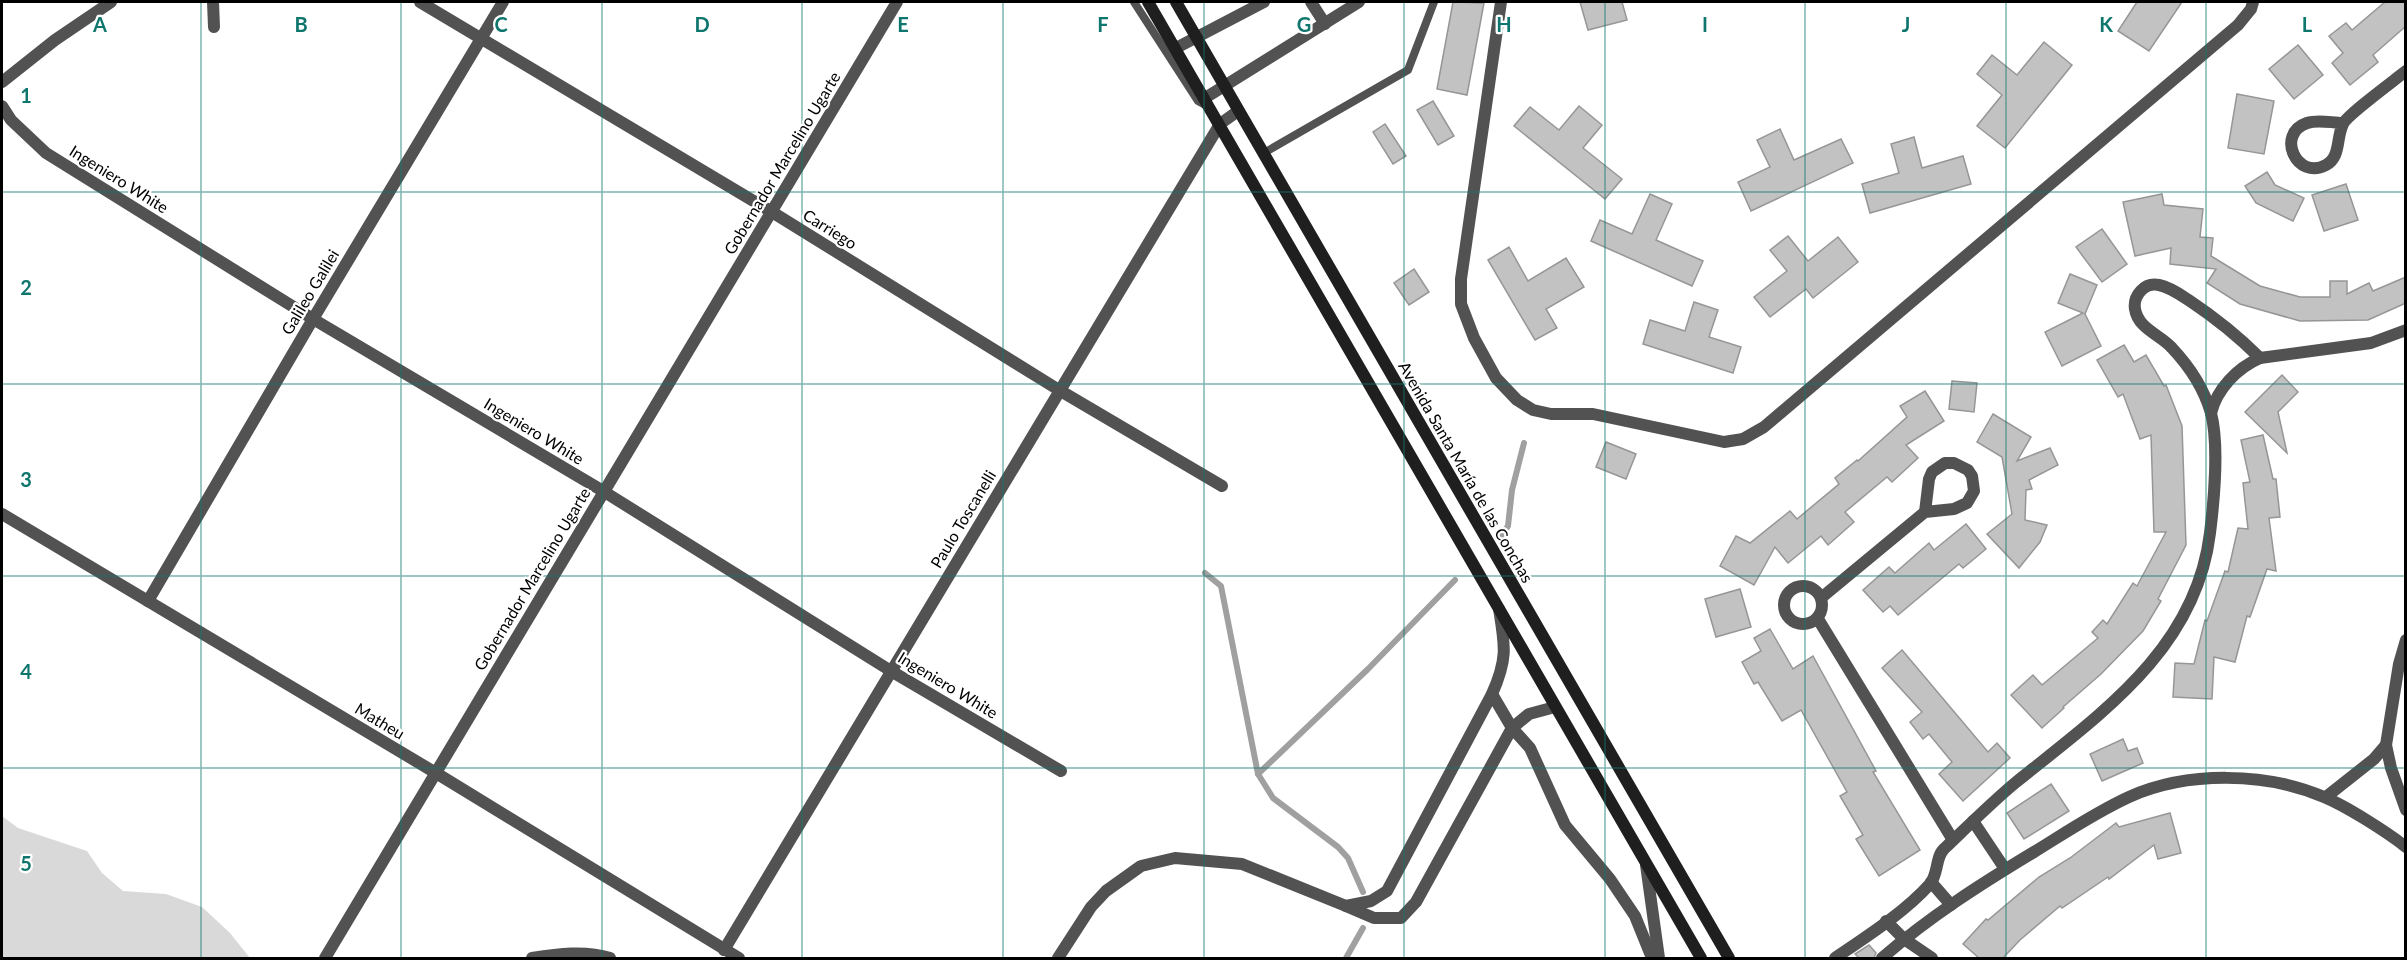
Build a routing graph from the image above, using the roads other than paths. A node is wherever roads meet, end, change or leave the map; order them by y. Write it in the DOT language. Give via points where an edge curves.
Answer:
graph roads {
  1 [pos="111,2"];
  2 [pos="213,2"];
  3 [pos="420,2"];
  4 [pos="503,2"];
  5 [pos="897,2"];
  6 [pos="1134,2"];
  7 [pos="1148,2"];
  8 [pos="1176,2"];
  9 [pos="1264,2"];
  10 [pos="1311,2"];
  11 [pos="1359,2"];
  12 [pos="1434,2"];
  13 [pos="1501,2"];
  14 [pos="2253,2"];
  15 [pos="1325,24"];
  16 [pos="214,27"];
  17 [pos="1196,37"];
  18 [pos="481,38"];
  19 [pos="1171,51"];
  20 [pos="2406,70"];
  21 [pos="2,82"];
  22 [pos="1224,87"];
  23 [pos="1204,102"];
  24 [pos="2,106"];
  25 [pos="1238,111"];
  26 [pos="2343,123"];
  27 [pos="1220,124"];
  28 [pos="1262,154"];
  29 [pos="772,212"];
  30 [pos="313,319"];
  31 [pos="2406,330"];
  32 [pos="2260,358"];
  33 [pos="1059,390"];
  34 [pos="2211,413"];
  35 [pos="1222,486"];
  36 [pos="603,491"];
  37 [pos="1925,512"];
  38 [pos="2,514"];
  39 [pos="1821,598"];
  40 [pos="148,601"];
  41 [pos="1498,609"];
  42 [pos="1818,619"];
  43 [pos="2406,640"];
  44 [pos="891,671"];
  45 [pos="1492,694"];
  46 [pos="1555,707"];
  47 [pos="1512,728"];
  48 [pos="2386,745"];
  49 [pos="1060,771"];
  50 [pos="436,773"];
  51 [pos="2326,797"];
  52 [pos="2406,810"];
  53 [pos="1973,821"];
  54 [pos="1953,840"];
  55 [pos="2406,847"];
  56 [pos="1646,861"];
  57 [pos="2005,869"];
  58 [pos="1931,882"];
  59 [pos="1951,905"];
  60 [pos="1346,906"];
  61 [pos="1886,921"];
  62 [pos="1904,939"];
  63 [pos="724,950"];
  64 [pos="326,958"];
  65 [pos="532,958"];
  66 [pos="610,958"];
  67 [pos="739,958"];
  68 [pos="1058,958"];
  69 [pos="1652,958"];
  70 [pos="1659,958"];
  71 [pos="1701,958"];
  72 [pos="1729,958"];
  73 [pos="1835,958"];
  74 [pos="1882,958"];
  75 [pos="1932,958"];
  1 -- 21 [label="street"];
  2 -- 16 [label="street"];
  3 -- 18 [label="street, Carriego"];
  4 -- 18 [label="street, Galileo Galilei"];
  5 -- 29 [label="street, Gobernador Marcelino Ugarte"];
  6 -- 19 [label="lane"];
  7 -- 19 [label="main road"];
  8 -- 17 [label="main road, Avenida Santa María de las Conchas"];
  9 -- 17 [label="street"];
  10 -- 15 [label="street"];
  11 -- 15 [label="street"];
  12 -- 28 [label="lane" via="1408,70"];
  13 -- 14 [label="street" via="1461,279 1461,304 1474,338 1496,378 1533,410 1593,414 1724,442 1743,439 1764,427 2238,25"];
  15 -- 22 [label="street"];
  17 -- 19 [label="street"];
  17 -- 22 [label="main road, Avenida Santa María de las Conchas"];
  18 -- 29 [label="street, Carriego"];
  18 -- 30 [label="street, Galileo Galilei"];
  19 -- 23 [label="main road"];
  20 -- 26 [label="street"];
  22 -- 23 [label="street"];
  22 -- 25 [label="main road, Avenida Santa María de las Conchas"];
  23 -- 27 [label="main road"];
  24 -- 30 [label="street, Ingeniero White" via="46,153"];
  25 -- 27 [label="street, Paulo Toscanelli"];
  25 -- 28 [label="main road, Avenida Santa María de las Conchas"];
  26 -- 26 [label="street" via="2314,122 2301,126 2292,138 2295,159 2316,169 2331,162"];
  27 -- 33 [label="street, Paulo Toscanelli"];
  27 -- 41 [label="main road"];
  28 -- 72 [label="main road, Avenida Santa María de las Conchas"];
  29 -- 33 [label="street, Carriego"];
  29 -- 36 [label="street, Gobernador Marcelino Ugarte"];
  30 -- 36 [label="street, Ingeniero White"];
  30 -- 40 [label="street, Galileo Galilei"];
  31 -- 32 [label="street" via="2371,343"];
  32 -- 34 [label="street" via="2246,364 2215,397"];
  32 -- 34 [label="street" via="2227,326 2178,293 2159,285 2142,289 2135,302 2138,318 2188,366"];
  33 -- 35 [label="street, Carriego"];
  33 -- 44 [label="street, Paulo Toscanelli"];
  34 -- 53 [label="street" via="2214,449 2210,534 2204,566 2178,624 2150,666 2075,736"];
  36 -- 44 [label="street, Ingeniero White"];
  36 -- 50 [label="street, Gobernador Marcelino Ugarte"];
  37 -- 37 [label="street" via="1954,509 1967,503 1974,491 1968,470 1946,463 1932,472"];
  37 -- 39 [label="street"];
  38 -- 40 [label="street, Matheu"];
  39 -- 42 [label="street"];
  39 -- 42 [label="street" via="1816,590 1797,586 1784,602 1792,621 1802,625"];
  40 -- 50 [label="street, Matheu"];
  41 -- 45 [label="street" via="1504,645 1503,671"];
  41 -- 46 [label="main road"];
  42 -- 54 [label="street"];
  43 -- 48 [label="street"];
  44 -- 49 [label="street, Ingeniero White"];
  44 -- 63 [label="street, Paulo Toscanelli"];
  45 -- 47 [label="street"];
  45 -- 60 [label="street" via="1387,891 1371,902"];
  46 -- 47 [label="street" via="1529,714"];
  46 -- 56 [label="main road"];
  47 -- 60 [label="street" via="1416,902 1401,918 1374,918"];
  47 -- 69 [label="street" via="1530,748 1565,825 1635,916"];
  48 -- 51 [label="street"];
  48 -- 52 [label="street"];
  50 -- 63 [label="street, Matheu"];
  50 -- 64 [label="street, Gobernador Marcelino Ugarte"];
  51 -- 55 [label="street"];
  51 -- 57 [label="street" via="2250,779 2169,784 2130,797"];
  53 -- 54 [label="street"];
  53 -- 57 [label="street"];
  54 -- 58 [label="street" via="1941,851"];
  56 -- 70 [label="street"];
  56 -- 71 [label="main road"];
  57 -- 59 [label="street"];
  58 -- 59 [label="street"];
  58 -- 61 [label="street"];
  59 -- 62 [label="street"];
  60 -- 68 [label="street" via="1242,864 1175,858 1141,866 1106,891"];
  61 -- 62 [label="street"];
  61 -- 73 [label="street"];
  62 -- 74 [label="street"];
  62 -- 75 [label="street"];
  63 -- 67 [label="street, Matheu"];
  65 -- 66 [label="street" via="562,953"];
}
